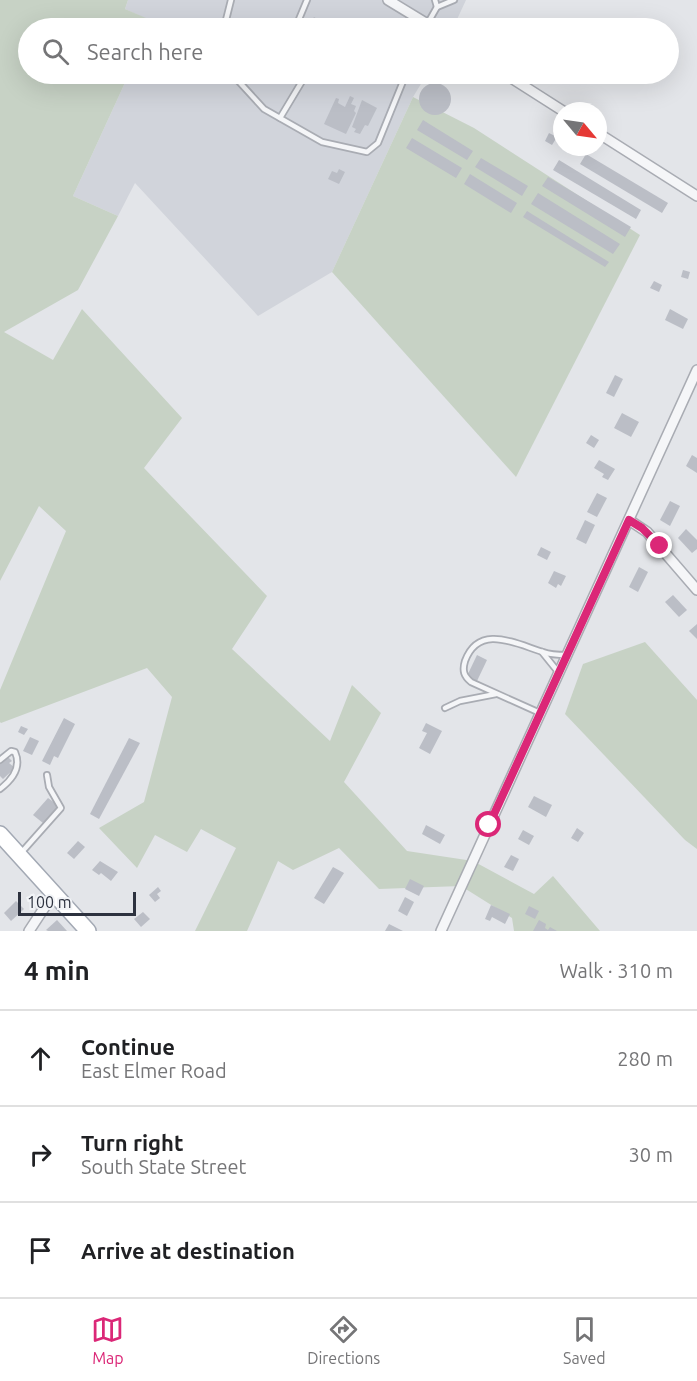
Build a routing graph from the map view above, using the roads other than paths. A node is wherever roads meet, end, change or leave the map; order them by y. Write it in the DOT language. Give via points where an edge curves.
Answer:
graph roads {
  1 [pos="231,0"];
  2 [pos="307,0"];
  3 [pos="388,0"];
  4 [pos="435,0"];
  5 [pos="454,0"];
  6 [pos="437,7"];
  7 [pos="226,18"];
  8 [pos="300,18"];
  9 [pos="415,18"];
  10 [pos="433,18"];
  11 [pos="241,84"];
  12 [pos="300,84"];
  13 [pos="402,84"];
  14 [pos="521,84"];
  15 [pos="553,105"];
  16 [pos="280,118"];
  17 [pos="607,139"];
  18 [pos="697,196"];
  19 [pos="697,370"];
  20 [pos="629,520"];
  21 [pos="697,590"];
  22 [pos="543,652"];
  23 [pos="567,655"];
  24 [pos="559,673"];
  25 [pos="499,694"];
  26 [pos="445,708"];
  27 [pos="540,713"];
  28 [pos="0,760"];
  29 [pos="47,775"];
  30 [pos="0,789"];
  31 [pos="0,834"];
  32 [pos="19,855"];
  33 [pos="54,893"];
  34 [pos="29,931"];
  35 [pos="88,931"];
  36 [pos="441,931"];
  1 -- 7 [label="lane"];
  2 -- 8 [label="lane"];
  3 -- 9 [label="street"];
  4 -- 6 [label="lane"];
  5 -- 6 [label="lane"];
  6 -- 10 [label="lane"];
  11 -- 16 [label="lane" via="264,109"];
  12 -- 16 [label="lane"];
  13 -- 16 [label="lane" via="378,143 367,152 322,142"];
  14 -- 15 [label="street"];
  17 -- 18 [label="street"];
  19 -- 20 [label="street"];
  20 -- 21 [label="street" via="647,532"];
  20 -- 23 [label="street"];
  22 -- 23 [label="lane"];
  22 -- 24 [label="lane"];
  22 -- 25 [label="lane" via="496,639 476,644 466,660 465,678"];
  23 -- 24 [label="street"];
  24 -- 27 [label="street"];
  25 -- 26 [label="lane" via="477,696"];
  25 -- 27 [label="lane"];
  27 -- 36 [label="street"];
  28 -- 30 [label="lane" via="11,751 18,759 14,776"];
  29 -- 32 [label="lane" via="61,808"];
  31 -- 32 [label="main road"];
  32 -- 33 [label="main road"];
  33 -- 34 [label="street"];
  33 -- 35 [label="main road"];
}
